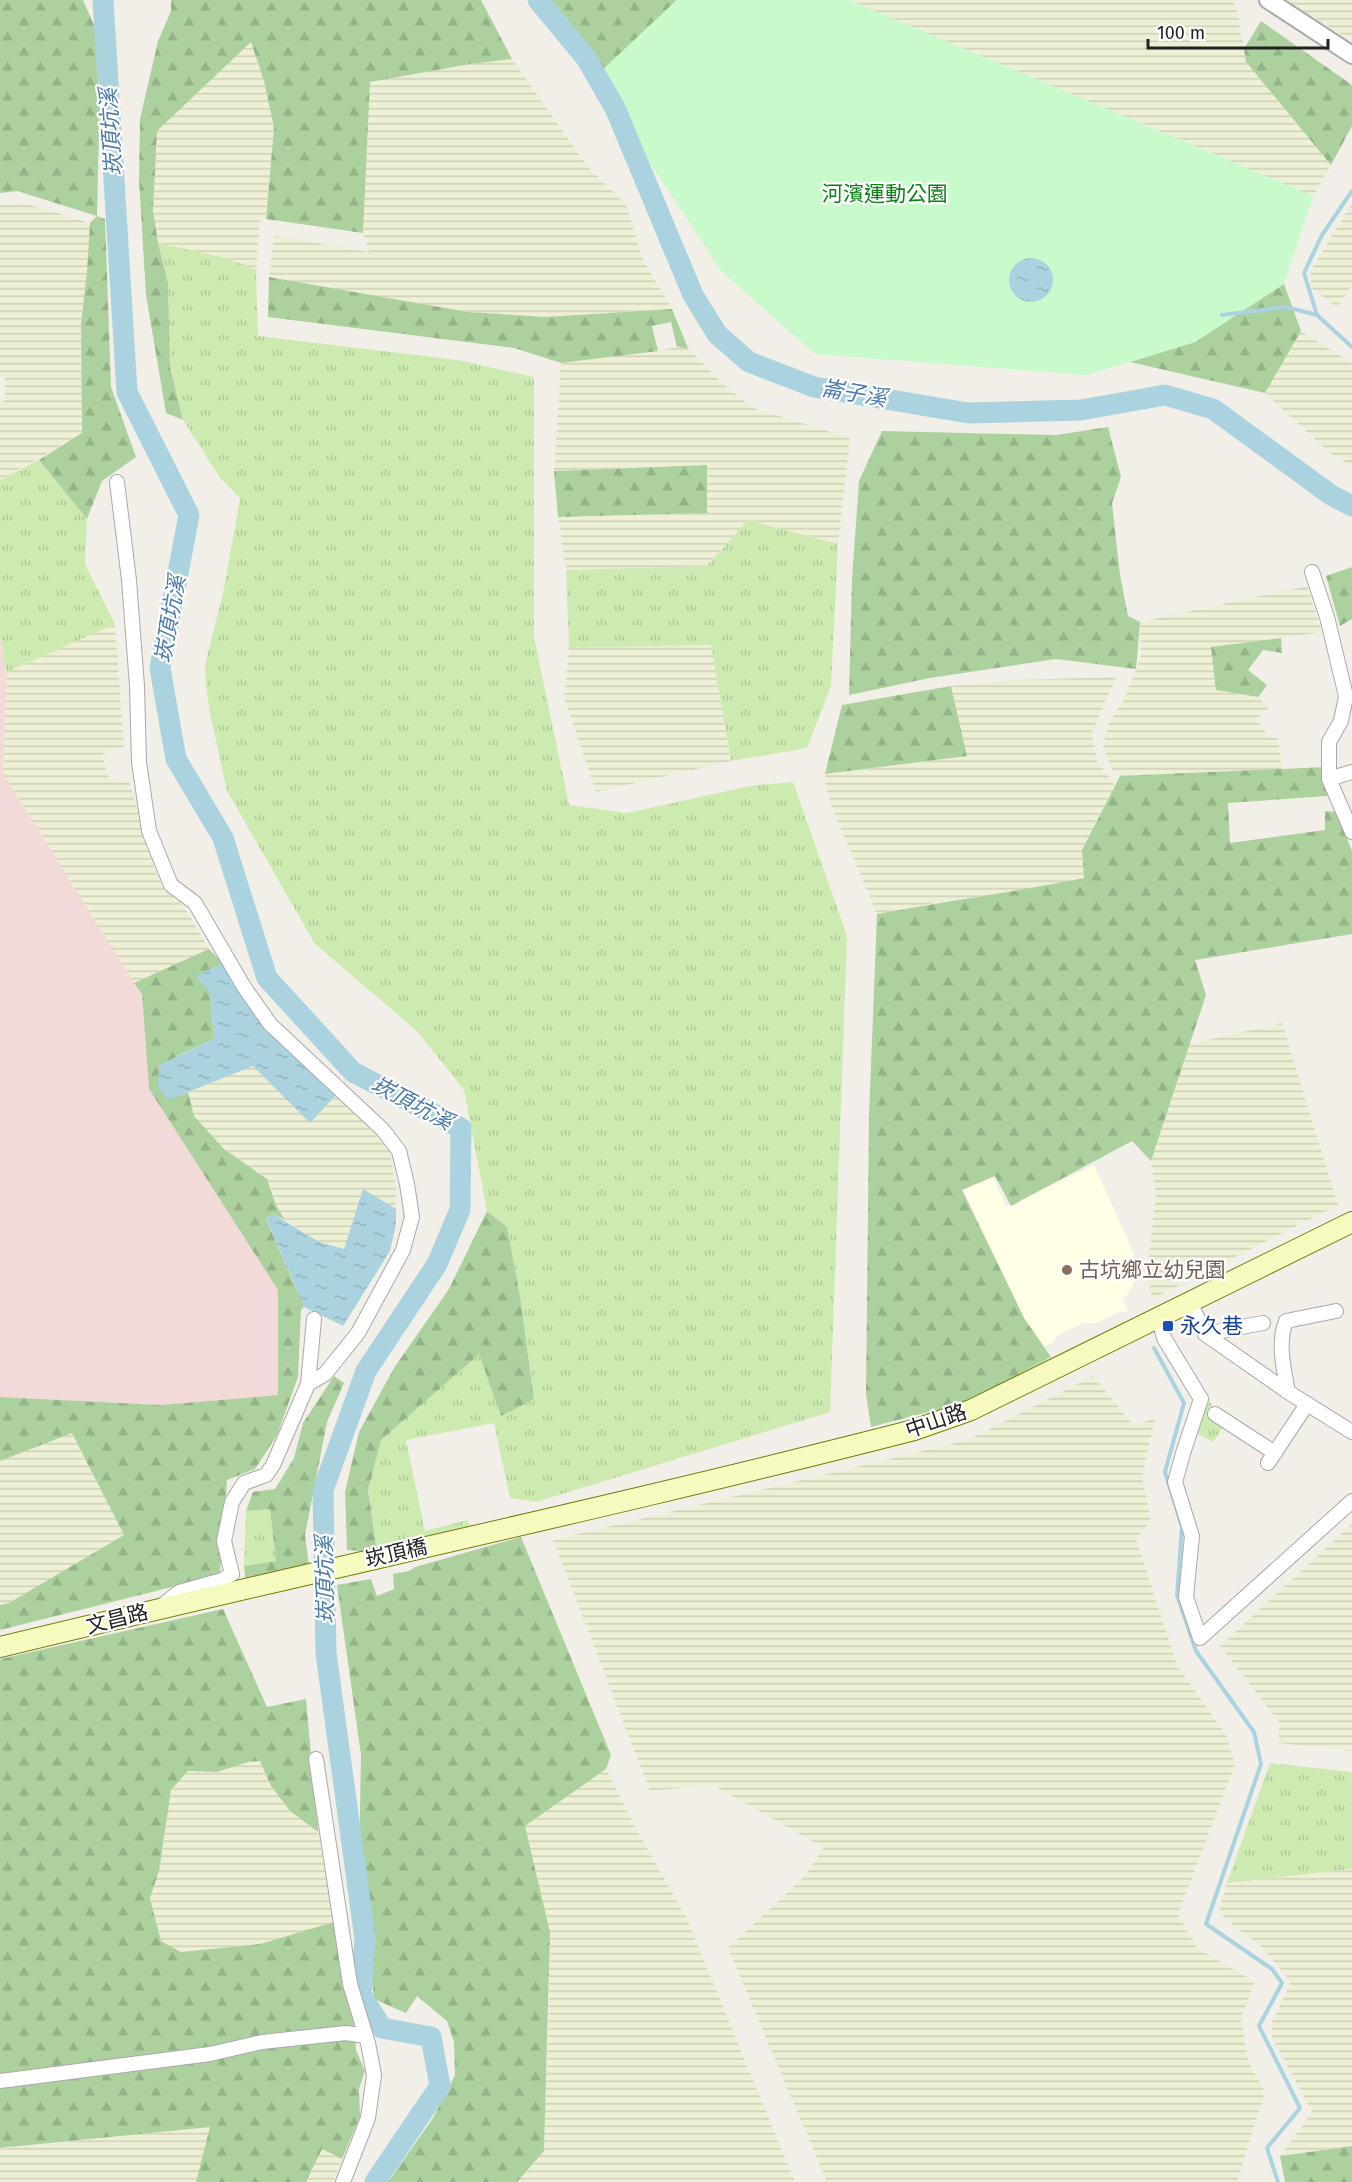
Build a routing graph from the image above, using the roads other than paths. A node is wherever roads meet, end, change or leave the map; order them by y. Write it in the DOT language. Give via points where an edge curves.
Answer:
graph roads {
  1 [pos="1268,0"];
  2 [pos="1352,55"];
  3 [pos="117,482"];
  4 [pos="1312,572"];
  5 [pos="1352,772"];
  6 [pos="1329,779"];
  7 [pos="1352,832"];
  8 [pos="1352,1222"];
  9 [pos="1190,1302"];
  10 [pos="1336,1311"];
  11 [pos="314,1319"];
  12 [pos="1159,1319"];
  13 [pos="1263,1323"];
  14 [pos="1205,1334"];
  15 [pos="308,1384"];
  16 [pos="1288,1392"];
  17 [pos="1307,1404"];
  18 [pos="1215,1414"];
  19 [pos="1352,1432"];
  20 [pos="1352,1501"];
  21 [pos="488,1533"];
  22 [pos="234,1590"];
  23 [pos="159,1608"];
  24 [pos="0,1647"];
  25 [pos="316,1759"];
  26 [pos="365,2036"];
  27 [pos="0,2081"];
  28 [pos="343,2182"];
  1 -- 2 [label="street"];
  3 -- 15 [label="street" via="129,580 139,762 149,831 171,885 195,903 270,1024 383,1130 399,1151 407,1184 412,1217 404,1250 358,1333 325,1374"];
  4 -- 6 [label="street" via="1346,696 1341,721 1329,742"];
  5 -- 6 [label="street"];
  6 -- 7 [label="street"];
  8 -- 9 [label="main road, 中山路"];
  9 -- 12 [label="main road, 中山路"];
  9 -- 14 [label="street"];
  10 -- 16 [label="street" via="1286,1321 1282,1357"];
  11 -- 15 [label="street"];
  12 -- 20 [label="street" via="1164,1338 1201,1399 1175,1482 1192,1536 1186,1598 1200,1638"];
  12 -- 21 [label="main road, 中山路" via="971,1410 914,1430"];
  13 -- 14 [label="street"];
  14 -- 16 [label="street"];
  15 -- 23 [label="street" via="273,1465 266,1475 244,1483 231,1502 224,1541 232,1574 179,1592"];
  16 -- 17 [label="street"];
  17 -- 18 [label="street" via="1272,1458"];
  17 -- 19 [label="street"];
  21 -- 22 [label="main road, 崁頂橋"];
  22 -- 23 [label="main road, 文昌路"];
  23 -- 24 [label="main road, 文昌路"];
  25 -- 26 [label="street" via="350,1984"];
  26 -- 27 [label="street" via="346,2033 262,2042 210,2054"];
  26 -- 28 [label="street" via="373,2086 368,2118"];
}
